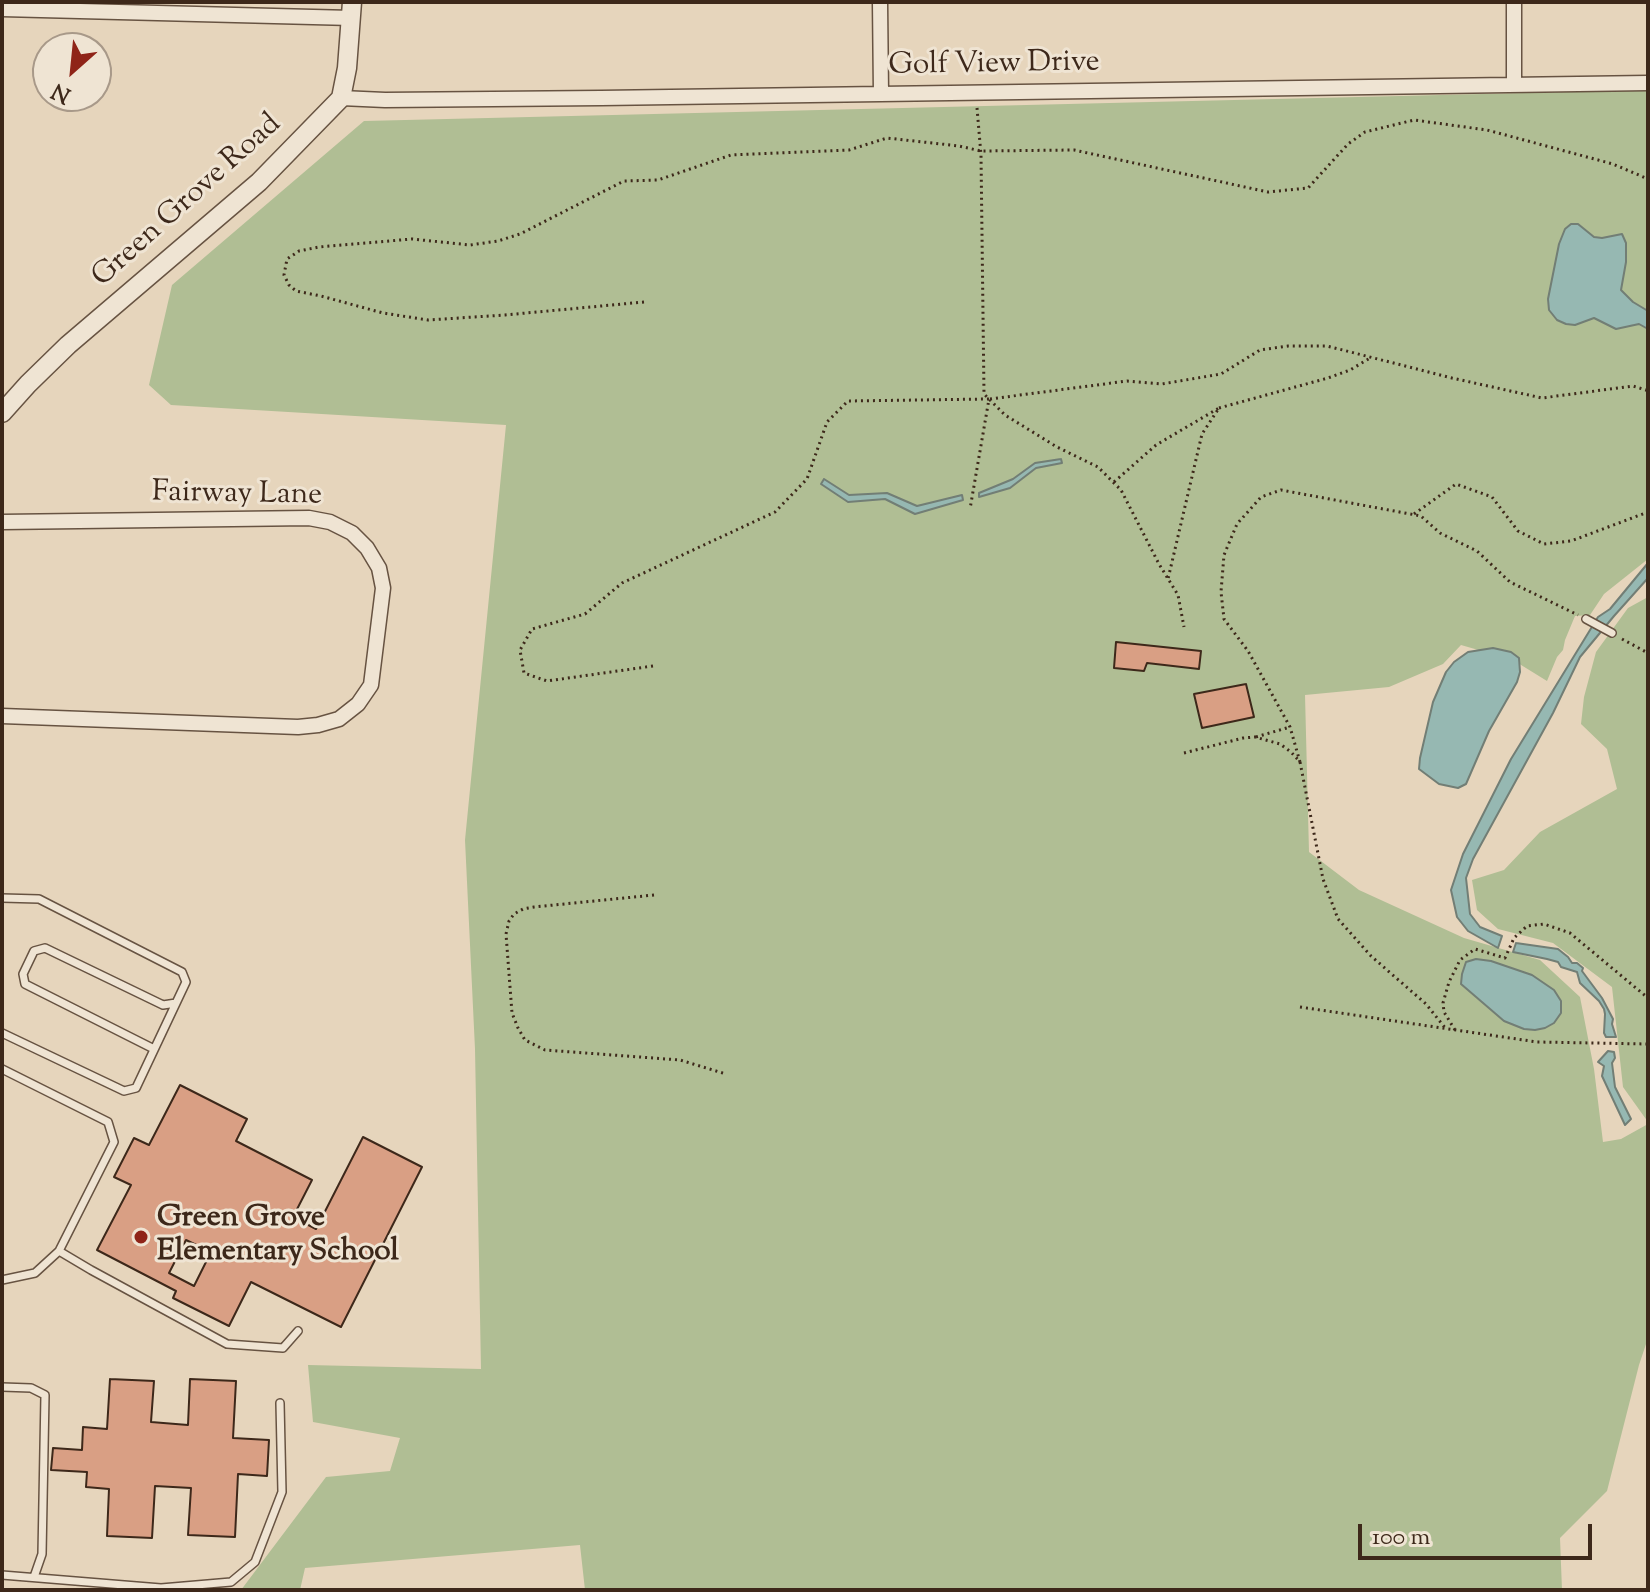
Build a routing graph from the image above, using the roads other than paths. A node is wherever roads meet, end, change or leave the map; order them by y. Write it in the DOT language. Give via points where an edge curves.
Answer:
graph roads {
  1 [pos="880,2"];
  2 [pos="1514,2"];
  3 [pos="2,9"];
  4 [pos="352,10"];
  5 [pos="1648,83"];
  6 [pos="1514,84"];
  7 [pos="881,94"];
  8 [pos="341,98"];
  9 [pos="2,413"];
  10 [pos="2,522"];
  11 [pos="1586,619"];
  12 [pos="1612,633"];
  13 [pos="2,716"];
  14 [pos="2,898"];
  15 [pos="176,1003"];
  16 [pos="2,1033"];
  17 [pos="154,1049"];
  18 [pos="2,1069"];
  19 [pos="59,1251"];
  20 [pos="2,1280"];
  21 [pos="298,1331"];
  22 [pos="2,1387"];
  23 [pos="280,1403"];
  24 [pos="2,1575"];
  25 [pos="34,1577"];
  1 -- 7 [label="street"];
  2 -- 6 [label="street"];
  3 -- 4 [label="street"];
  4 -- 8 [label="street"];
  5 -- 6 [label="street, Golf View Drive"];
  6 -- 7 [label="street, Golf View Drive"];
  7 -- 8 [label="street, Golf View Drive"];
  8 -- 9 [label="street, Green Grove Road" via="259,182 68,345"];
  10 -- 13 [label="street, Fairway Lane" via="309,518 352,533 379,568 383,588 371,685 339,719 298,727"];
  11 -- 12 [label="lane"];
  14 -- 15 [label="lane" via="39,899 182,972 186,982"];
  15 -- 17 [label="lane"];
  15 -- 17 [label="lane" via="163,1005 45,948 34,951 23,974 25,984"];
  16 -- 17 [label="lane" via="124,1091 136,1088"];
  18 -- 19 [label="lane" via="108,1122 114,1142"];
  19 -- 20 [label="lane" via="35,1273"];
  19 -- 21 [label="lane" via="227,1344 283,1348"];
  22 -- 25 [label="lane" via="31,1388 45,1395 42,1554"];
  23 -- 25 [label="lane" via="282,1492 255,1562 231,1582 161,1588"];
  24 -- 25 [label="lane"];
}
